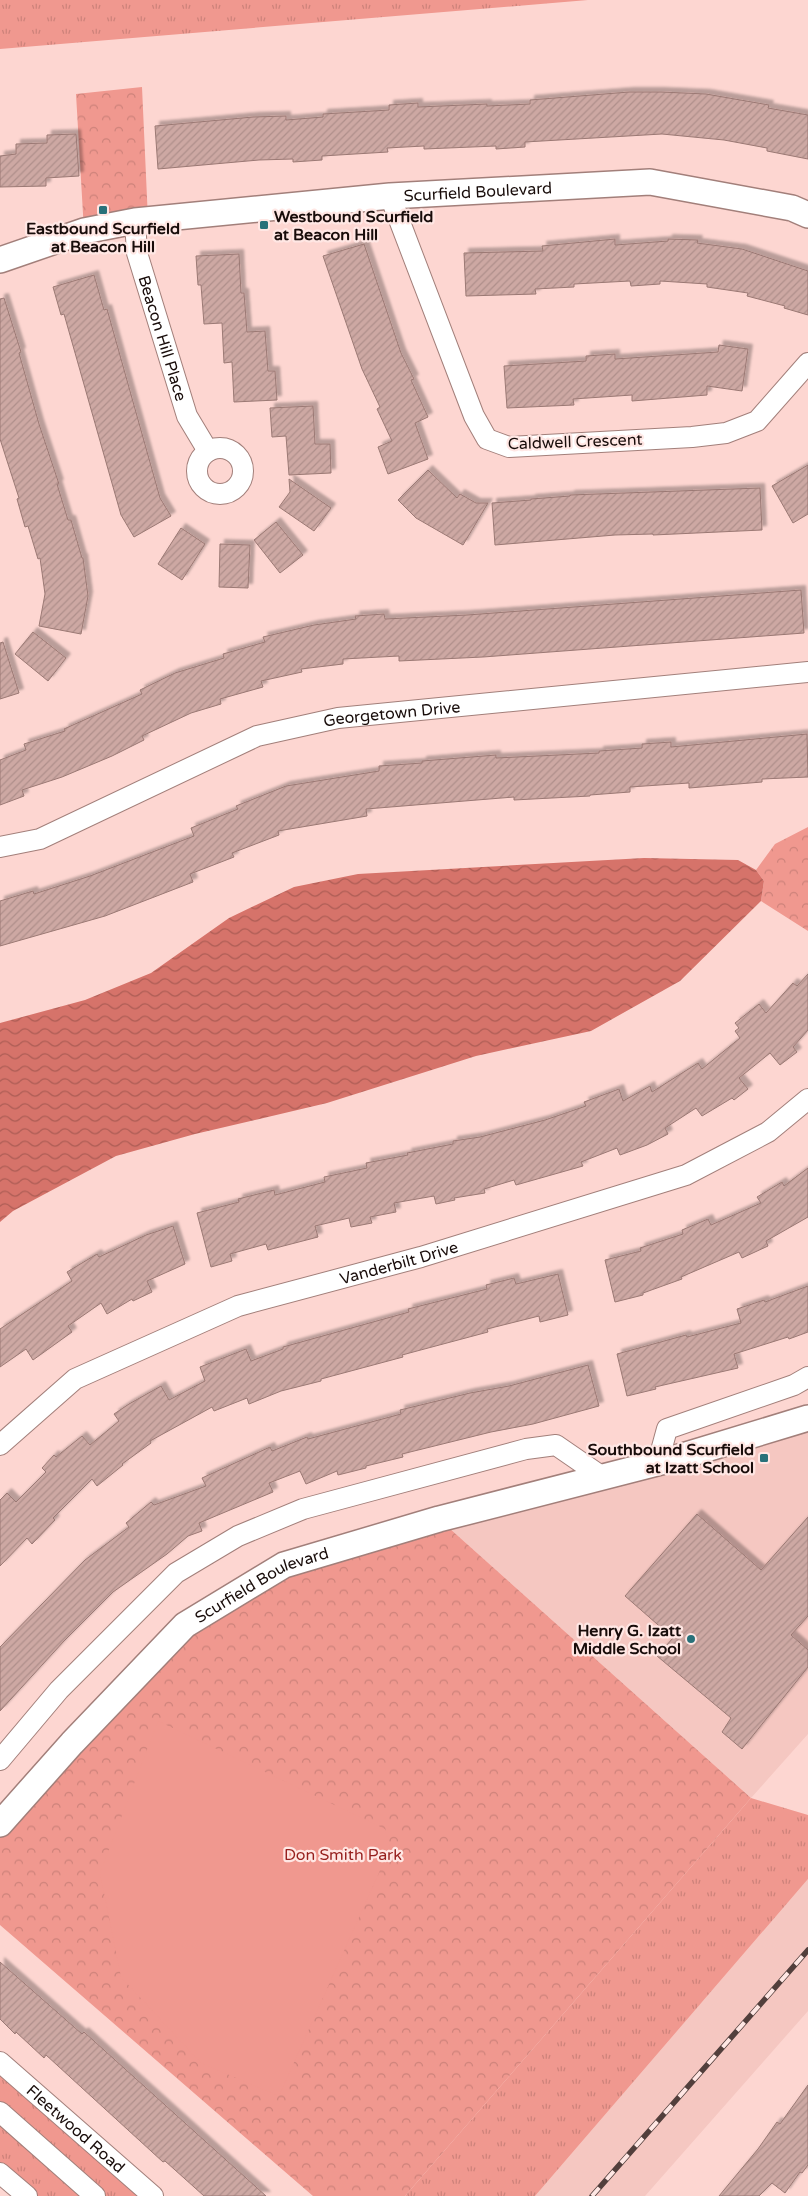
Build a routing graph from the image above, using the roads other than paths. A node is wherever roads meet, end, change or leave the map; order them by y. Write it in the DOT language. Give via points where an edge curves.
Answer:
graph roads {
  1 [pos="390,196"];
  2 [pos="808,215"];
  3 [pos="135,221"];
  4 [pos="0,260"];
  5 [pos="808,363"];
  6 [pos="208,451"];
  7 [pos="808,672"];
  8 [pos="0,847"];
  9 [pos="808,1099"];
  10 [pos="808,1377"];
  11 [pos="808,1418"];
  12 [pos="0,1445"];
  13 [pos="658,1462"];
  14 [pos="601,1476"];
  15 [pos="0,1760"];
  16 [pos="0,1824"];
  17 [pos="0,2062"];
  18 [pos="0,2112"];
  19 [pos="0,2172"];
  20 [pos="27,2196"];
  21 [pos="95,2196"];
  22 [pos="153,2196"];
  1 -- 2 [label="street, Scurfield Boulevard" via="650,182 792,208"];
  1 -- 3 [label="street, Scurfield Boulevard"];
  1 -- 5 [label="street, Caldwell Crescent" via="474,416 487,439 509,447 726,433 757,421"];
  3 -- 4 [label="street, Scurfield Boulevard" via="84,231"];
  3 -- 6 [label="street, Beacon Hill Place" via="137,252 187,416"];
  7 -- 8 [label="street, Georgetown Drive" via="338,718 257,736 40,839"];
  9 -- 12 [label="street, Vanderbilt Drive" via="768,1132 686,1174 422,1257 238,1306 75,1379"];
  10 -- 13 [label="street" via="794,1385 668,1429"];
  11 -- 13 [label="street, Scurfield Boulevard"];
  13 -- 14 [label="street, Scurfield Boulevard"];
  14 -- 15 [label="street" via="556,1445 526,1448 303,1508 238,1536 176,1574 59,1690"];
  14 -- 16 [label="street, Scurfield Boulevard" via="284,1565 185,1625"];
  17 -- 22 [label="street, Fleetwood Road"];
  18 -- 21 [label="street"];
  19 -- 20 [label="street"];
}
